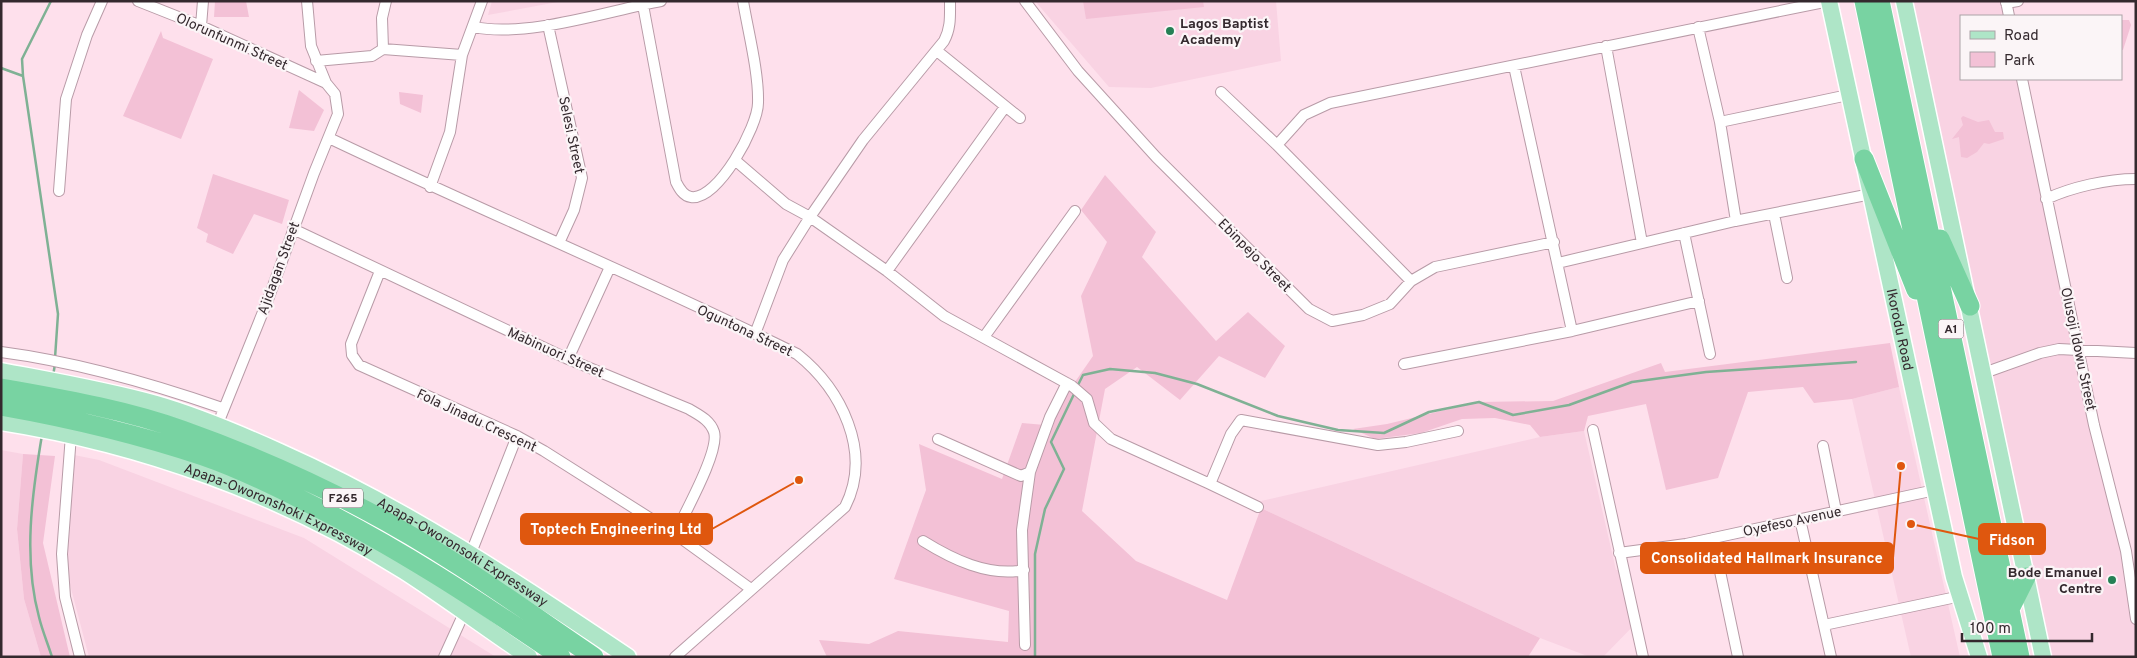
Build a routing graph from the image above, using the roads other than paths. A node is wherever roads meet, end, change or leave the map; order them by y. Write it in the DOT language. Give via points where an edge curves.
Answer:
graph roads {
  1 [pos="102,1"];
  2 [pos="138,1"];
  3 [pos="203,1"];
  4 [pos="307,1"];
  5 [pos="386,1"];
  6 [pos="482,1"];
  7 [pos="661,1"];
  8 [pos="742,1"];
  9 [pos="950,1"];
  10 [pos="1025,1"];
  11 [pos="1829,1"];
  12 [pos="1864,1"];
  13 [pos="1880,1"];
  14 [pos="1904,1"];
  15 [pos="2018,1"];
  16 [pos="2006,2"];
  17 [pos="643,5"];
  18 [pos="611,6"];
  19 [pos="2009,15"];
  20 [pos="548,25"];
  21 [pos="201,26"];
  22 [pos="474,27"];
  23 [pos="1698,28"];
  24 [pos="1606,46"];
  25 [pos="383,49"];
  26 [pos="937,51"];
  27 [pos="462,55"];
  28 [pos="316,61"];
  29 [pos="1514,66"];
  30 [pos="2022,80"];
  31 [pos="326,83"];
  32 [pos="1221,92"];
  33 [pos="1848,95"];
  34 [pos="1005,107"];
  35 [pos="1020,118"];
  36 [pos="1720,122"];
  37 [pos="331,133"];
  38 [pos="1277,145"];
  39 [pos="1864,159"];
  40 [pos="736,161"];
  41 [pos="2136,179"];
  42 [pos="430,187"];
  43 [pos="59,191"];
  44 [pos="1871,194"];
  45 [pos="2046,199"];
  46 [pos="1924,202"];
  47 [pos="1075,211"];
  48 [pos="1774,214"];
  49 [pos="810,217"];
  50 [pos="1736,221"];
  51 [pos="293,229"];
  52 [pos="1684,233"];
  53 [pos="1554,242"];
  54 [pos="559,243"];
  55 [pos="1642,243"];
  56 [pos="1558,262"];
  57 [pos="610,266"];
  58 [pos="380,271"];
  59 [pos="887,271"];
  60 [pos="1787,278"];
  61 [pos="1411,281"];
  62 [pos="1699,302"];
  63 [pos="1970,306"];
  64 [pos="1572,331"];
  65 [pos="755,334"];
  66 [pos="984,337"];
  67 [pos="1936,338"];
  68 [pos="2079,349"];
  69 [pos="1,352"];
  70 [pos="2136,353"];
  71 [pos="1710,354"];
  72 [pos="568,359"];
  73 [pos="1404,364"];
  74 [pos="1,371"];
  75 [pos="1984,373"];
  76 [pos="1070,384"];
  77 [pos="1,388"];
  78 [pos="28,402"];
  79 [pos="1,406"];
  80 [pos="222,408"];
  81 [pos="63,413"];
  82 [pos="1,422"];
  83 [pos="216,426"];
  84 [pos="1593,430"];
  85 [pos="1458,431"];
  86 [pos="517,436"];
  87 [pos="938,439"];
  88 [pos="1823,446"];
  89 [pos="1030,472"];
  90 [pos="1210,484"];
  91 [pos="1935,490"];
  92 [pos="1258,508"];
  93 [pos="1836,511"];
  94 [pos="1800,519"];
  95 [pos="675,534"];
  96 [pos="1713,538"];
  97 [pos="923,541"];
  98 [pos="471,553"];
  99 [pos="1618,553"];
  100 [pos="1024,570"];
  101 [pos="2026,577"];
  102 [pos="751,589"];
  103 [pos="1961,596"];
  104 [pos="2010,609"];
  105 [pos="464,613"];
  106 [pos="2136,619"];
  107 [pos="1824,625"];
  108 [pos="1024,645"];
  109 [pos="80,657"];
  110 [pos="444,657"];
  111 [pos="529,657"];
  112 [pos="561,657"];
  113 [pos="594,657"];
  114 [pos="628,657"];
  115 [pos="675,657"];
  116 [pos="1643,657"];
  117 [pos="1738,657"];
  118 [pos="1831,657"];
  119 [pos="1979,657"];
  120 [pos="2002,657"];
  121 [pos="2020,657"];
  122 [pos="2043,657"];
  1 -- 43 [label="street" via="66,99"];
  2 -- 21 [label="street, Olorunfunmi Street"];
  3 -- 21 [label="street"];
  4 -- 28 [label="street, Ajidagan Street" via="311,46"];
  5 -- 25 [label="street" via="382,18"];
  6 -- 22 [label="street"];
  7 -- 17 [label="street"];
  8 -- 40 [label="street" via="758,104 756,118"];
  9 -- 26 [label="street" via="948,33"];
  10 -- 61 [label="street, Ebinpejo Street" via="1078,71 1156,157 1309,309 1332,321 1362,315 1390,304"];
  11 -- 23 [label="street"];
  11 -- 33 [label="main road, Ikorodu Road"];
  12 -- 67 [label="highway, A1"];
  13 -- 46 [label="highway, A1"];
  14 -- 63 [label="main road"];
  15 -- 16 [label="street"];
  16 -- 19 [label="street"];
  17 -- 18 [label="street"];
  17 -- 40 [label="street" via="680,190 686,196 701,196"];
  18 -- 20 [label="street"];
  20 -- 22 [label="street" via="510,29"];
  20 -- 54 [label="street, Selesi Street" via="582,178 574,210"];
  21 -- 31 [label="street, Olorunfunmi Street"];
  22 -- 27 [label="street"];
  23 -- 24 [label="street"];
  23 -- 36 [label="street"];
  24 -- 29 [label="street"];
  24 -- 55 [label="street"];
  25 -- 27 [label="street"];
  25 -- 28 [label="street" via="372,56"];
  26 -- 34 [label="street"];
  26 -- 49 [label="street" via="863,140"];
  27 -- 42 [label="street" via="450,132"];
  28 -- 31 [label="street, Ajidagan Street"];
  29 -- 38 [label="street" via="1323,105 1304,115"];
  29 -- 53 [label="street"];
  30 -- 45 [label="street, Olusoji Idowu Street"];
  31 -- 37 [label="street, Ajidagan Street" via="338,102 338,114"];
  32 -- 38 [label="street"];
  33 -- 36 [label="street"];
  33 -- 39 [label="main road, Ikorodu Road"];
  34 -- 35 [label="street"];
  34 -- 59 [label="street"];
  36 -- 50 [label="street"];
  37 -- 42 [label="street, Oguntona Street"];
  37 -- 51 [label="street, Ajidagan Street"];
  38 -- 61 [label="street"];
  39 -- 44 [label="main road, Ikorodu Road"];
  39 -- 67 [label="highway"];
  40 -- 49 [label="street" via="786,204"];
  41 -- 45 [label="street" via="2094,185"];
  42 -- 54 [label="street, Oguntona Street"];
  44 -- 48 [label="street"];
  44 -- 91 [label="main road, Ikorodu Road"];
  45 -- 68 [label="street, Olusoji Idowu Street"];
  46 -- 63 [label="highway"];
  46 -- 104 [label="highway, A1"];
  47 -- 66 [label="street"];
  48 -- 50 [label="street"];
  48 -- 60 [label="street"];
  49 -- 59 [label="street"];
  49 -- 65 [label="street" via="783,260"];
  50 -- 52 [label="street"];
  51 -- 58 [label="street, Mabinuori Street"];
  51 -- 80 [label="street, Ajidagan Street" via="269,297"];
  52 -- 55 [label="street"];
  52 -- 62 [label="street"];
  53 -- 56 [label="street"];
  53 -- 61 [label="street, Ebinpejo Street" via="1435,267"];
  54 -- 57 [label="street, Oguntona Street"];
  55 -- 56 [label="street"];
  56 -- 64 [label="street"];
  57 -- 65 [label="street, Oguntona Street"];
  57 -- 72 [label="street"];
  58 -- 72 [label="street, Mabinuori Street"];
  58 -- 86 [label="street, Fola Jinadu Crescent" via="351,344 354,360 366,369"];
  59 -- 66 [label="street" via="944,316"];
  62 -- 64 [label="street"];
  62 -- 71 [label="street"];
  63 -- 75 [label="main road"];
  64 -- 73 [label="street"];
  65 -- 102 [label="street, Oguntona Street" via="797,354 826,382 847,420 857,465 855,482 845,507"];
  66 -- 76 [label="street"];
  67 -- 120 [label="highway, A1"];
  68 -- 70 [label="street"];
  68 -- 75 [label="street" via="2050,350"];
  68 -- 106 [label="street, Olusoji Idowu Street" via="2094,425 2126,551"];
  69 -- 80 [label="street" via="70,363 151,383"];
  72 -- 95 [label="street, Mabinuori Street" via="688,409 706,420 712,428 715,434 713,452"];
  74 -- 78 [label="main road, Apapa-Oworonshoki Expressway"];
  75 -- 101 [label="main road"];
  76 -- 89 [label="street" via="1050,417"];
  76 -- 90 [label="street" via="1088,399 1094,423 1111,439"];
  77 -- 78 [label="highway, Apapa-Oworonshoki Expressway / F265"];
  78 -- 79 [label="highway, Apapa-Oworonshoki Expressway / F265"];
  78 -- 81 [label="highway, Apapa-Oworonsoki Expressway / F265"];
  78 -- 81 [label="main road, Apapa-Oworonshoki Expressway"];
  78 -- 82 [label="main road, Apapa-Oworonshoki Expressway"];
  80 -- 83 [label="street, Ajidagan Street"];
  81 -- 83 [label="main road, Apapa-Oworonsoki Expressway" via="157,404"];
  81 -- 105 [label="main road, Apapa-Oworonshoki Expressway" via="150,456 278,505 336,532 395,566"];
  81 -- 109 [label="street" via="62,554 65,596"];
  81 -- 112 [label="highway, Apapa-Oworonsoki Expressway / F265" via="204,456 269,483 397,550"];
  81 -- 113 [label="highway, Apapa-Oworonsoki Expressway / F265" via="181,430 302,478 367,511 461,567"];
  83 -- 98 [label="main road, Apapa-Oworonsoki Expressway" via="313,466"];
  84 -- 99 [label="street"];
  85 -- 90 [label="street" via="1378,445 1241,420 1231,434"];
  86 -- 95 [label="street, Fola Jinadu Crescent"];
  86 -- 98 [label="street"];
  87 -- 89 [label="street" via="1021,476"];
  88 -- 93 [label="street"];
  89 -- 100 [label="street" via="1022,530"];
  90 -- 92 [label="street"];
  91 -- 93 [label="street, Oyefeso Avenue"];
  91 -- 103 [label="main road, Ikorodu Road"];
  93 -- 94 [label="street, Oyefeso Avenue"];
  94 -- 96 [label="street, Oyefeso Avenue"];
  94 -- 107 [label="street"];
  95 -- 102 [label="street, Fola Jinadu Crescent"];
  96 -- 99 [label="street, Oyefeso Avenue"];
  96 -- 117 [label="street"];
  97 -- 100 [label="street" via="951,558 984,569"];
  98 -- 114 [label="main road, Apapa-Oworonsoki Expressway"];
  99 -- 116 [label="street"];
  100 -- 108 [label="street"];
  101 -- 104 [label="highway"];
  101 -- 122 [label="main road"];
  102 -- 115 [label="street, Oguntona Street"];
  103 -- 107 [label="street"];
  103 -- 119 [label="main road, Ikorodu Road"];
  104 -- 121 [label="highway, A1"];
  105 -- 110 [label="street"];
  105 -- 111 [label="main road, Apapa-Oworonshoki Expressway"];
  107 -- 118 [label="street"];
}
